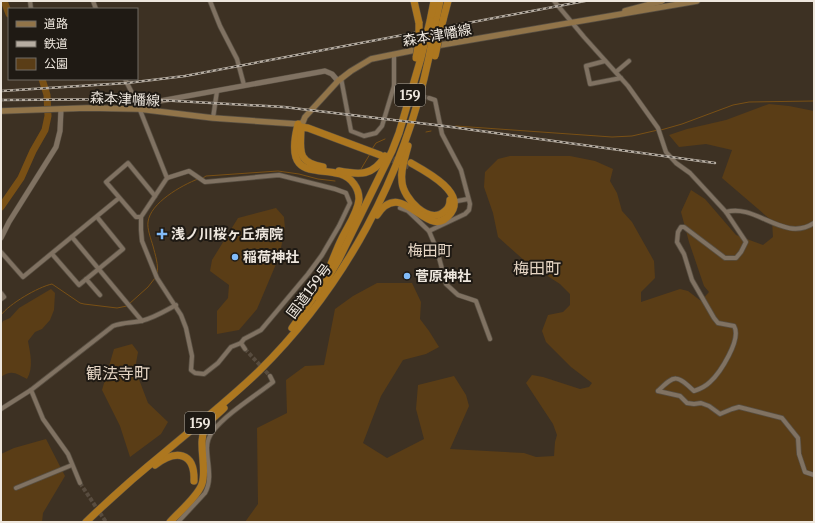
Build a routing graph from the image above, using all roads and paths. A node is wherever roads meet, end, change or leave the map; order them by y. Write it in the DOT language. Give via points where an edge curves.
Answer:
graph roads {
  1 [pos="210,1"];
  2 [pos="414,1"];
  3 [pos="434,1"];
  4 [pos="440,1"];
  5 [pos="448,1"];
  6 [pos="554,1"];
  7 [pos="662,1"];
  8 [pos="697,1"];
  9 [pos="602,18"];
  10 [pos="436,21"];
  11 [pos="572,23"];
  12 [pos="394,55"];
  13 [pos="425,57"];
  14 [pos="605,60"];
  15 [pos="629,61"];
  16 [pos="616,72"];
  17 [pos="621,78"];
  18 [pos="125,80"];
  19 [pos="339,80"];
  20 [pos="244,85"];
  21 [pos="394,86"];
  22 [pos="402,89"];
  23 [pos="217,91"];
  24 [pos="419,97"];
  25 [pos="429,98"];
  26 [pos="138,107"];
  27 [pos="61,109"];
  28 [pos="1,110"];
  29 [pos="213,118"];
  30 [pos="300,125"];
  31 [pos="392,151"];
  32 [pos="380,154"];
  33 [pos="410,165"];
  34 [pos="167,178"];
  35 [pos="155,196"];
  36 [pos="119,198"];
  37 [pos="468,199"];
  38 [pos="452,202"];
  39 [pos="400,208"];
  40 [pos="726,212"];
  41 [pos="97,217"];
  42 [pos="141,217"];
  43 [pos="814,223"];
  44 [pos="429,231"];
  45 [pos="72,237"];
  46 [pos="1,238"];
  47 [pos="1,252"];
  48 [pos="52,254"];
  49 [pos="98,269"];
  50 [pos="86,279"];
  51 [pos="1,292"];
  52 [pos="100,295"];
  53 [pos="1,300"];
  54 [pos="176,305"];
  55 [pos="308,316"];
  56 [pos="142,321"];
  57 [pos="490,339"];
  58 [pos="241,343"];
  59 [pos="280,344"];
  60 [pos="245,349"];
  61 [pos="259,370"];
  62 [pos="270,376"];
  63 [pos="31,390"];
  64 [pos="1,409"];
  65 [pos="72,465"];
  66 [pos="814,475"];
  67 [pos="194,481"];
  68 [pos="80,483"];
  69 [pos="16,488"];
  70 [pos="86,521"];
  71 [pos="170,522"];
  72 [pos="178,522"];
  1 -- 20 [label="street" via="237,59"];
  2 -- 13 [label="highway, 159, bridge" via="419,23 419,40"];
  3 -- 10 [label="highway, 国道159号 / 159"];
  4 -- 10 [label="highway, 国道159号 / 159"];
  5 -- 10 [label="highway, 159"];
  6 -- 11 [label="street"];
  7 -- 9 [label="main road, 森本津幡線"];
  8 -- 9 [label="main road, 森本津幡線"];
  9 -- 11 [label="main road, 森本津幡線"];
  10 -- 13 [label="highway, 国道159号 / 159, bridge"];
  10 -- 13 [label="highway, 159, bridge"];
  11 -- 12 [label="main road, 森本津幡線"];
  11 -- 14 [label="street"];
  12 -- 19 [label="main road, 森本津幡線" via="371,59"];
  12 -- 21 [label="street"];
  13 -- 24 [label="highway, 国道159号 / 159" via="426,69"];
  13 -- 31 [label="highway, 国道159号 / 159"];
  14 -- 16 [label="street"];
  14 -- 17 [label="street" via="586,66 590,84"];
  15 -- 16 [label="street"];
  16 -- 17 [label="street"];
  17 -- 40 [label="street" via="659,130 666,152 690,173"];
  18 -- 26 [label="street"];
  19 -- 20 [label="street" via="324,71"];
  19 -- 21 [label="street" via="351,131 364,136 376,133 382,126"];
  19 -- 30 [label="main road, 森本津幡線"];
  20 -- 23 [label="street"];
  21 -- 22 [label="street"];
  23 -- 26 [label="street"];
  23 -- 29 [label="street"];
  24 -- 38 [label="highway, 159" via="402,170 402,187 415,205 428,214 443,213"];
  24 -- 55 [label="highway, 国道159号 / 159" via="404,146 377,208 334,282"];
  25 -- 37 [label="street" via="435,100 442,134 461,170"];
  26 -- 27 [label="main road, 森本津幡線"];
  26 -- 29 [label="main road, 森本津幡線"];
  26 -- 34 [label="street"];
  27 -- 28 [label="main road, 森本津幡線"];
  27 -- 46 [label="street" via="56,146"];
  29 -- 30 [label="main road, 森本津幡線"];
  30 -- 31 [label="highway, 159" via="301,151 306,162 312,165 344,172 364,173 376,168"];
  30 -- 32 [label="highway"];
  30 -- 59 [label="highway, 159" via="295,139 295,149 302,166 349,178 359,198 322,283"];
  31 -- 59 [label="highway, 国道159号 / 159" via="329,277 302,318"];
  33 -- 38 [label="highway" via="436,181"];
  34 -- 35 [label="street"];
  34 -- 58 [label="street" via="188,171 205,182 279,175 346,193 350,203 329,243 308,274 262,330"];
  35 -- 36 [label="street" via="128,163 106,182"];
  35 -- 42 [label="street"];
  36 -- 41 [label="street"];
  36 -- 42 [label="street" via="136,217"];
  37 -- 38 [label="street"];
  37 -- 44 [label="street" via="469,210 465,214"];
  38 -- 55 [label="highway, 159" via="452,212 444,220 436,222 426,220 406,204 392,202 385,206 371,224 338,280"];
  39 -- 44 [label="street" via="408,211"];
  40 -- 43 [label="street" via="740,210 795,229"];
  40 -- 66 [label="street" via="746,242 736,258 725,258 684,227 678,232 677,242 684,254 692,280 714,318 718,323 734,326 734,344 719,373 701,388 694,391 676,378 671,379 658,391 680,396 687,403 701,403 720,414 739,407 782,418 798,438 799,454 805,472"];
  41 -- 45 [label="street"];
  41 -- 49 [label="street" via="123,249"];
  42 -- 54 [label="street" via="142,241 156,276"];
  44 -- 57 [label="street" via="446,284 458,295 476,300"];
  45 -- 48 [label="street"];
  45 -- 49 [label="street"];
  47 -- 48 [label="street" via="23,277"];
  48 -- 50 [label="street" via="79,285"];
  49 -- 50 [label="street"];
  49 -- 56 [label="street"];
  50 -- 52 [label="street"];
  51 -- 53 [label="street" via="4,297"];
  54 -- 56 [label="street"];
  54 -- 58 [label="street" via="186,328 192,356 190,370 195,373 204,374 231,348"];
  55 -- 61 [label="highway, 国道159号 / 159"];
  56 -- 63 [label="street" via="121,322 113,326"];
  58 -- 60 [label="street"];
  59 -- 70 [label="highway, 国道159号 / 159" via="214,409 142,468"];
  61 -- 70 [label="highway, 国道159号 / 159"];
  61 -- 71 [label="highway" via="258,374 208,424 202,442 204,475 201,486"];
  62 -- 72 [label="street" via="272,382 229,416 208,438 208,487"];
  63 -- 64 [label="street"];
  63 -- 65 [label="street" via="43,419 68,454"];
  65 -- 68 [label="street"];
  65 -- 69 [label="street"];
  67 -- 70 [label="highway" via="192,464 186,458 171,456"];
}
